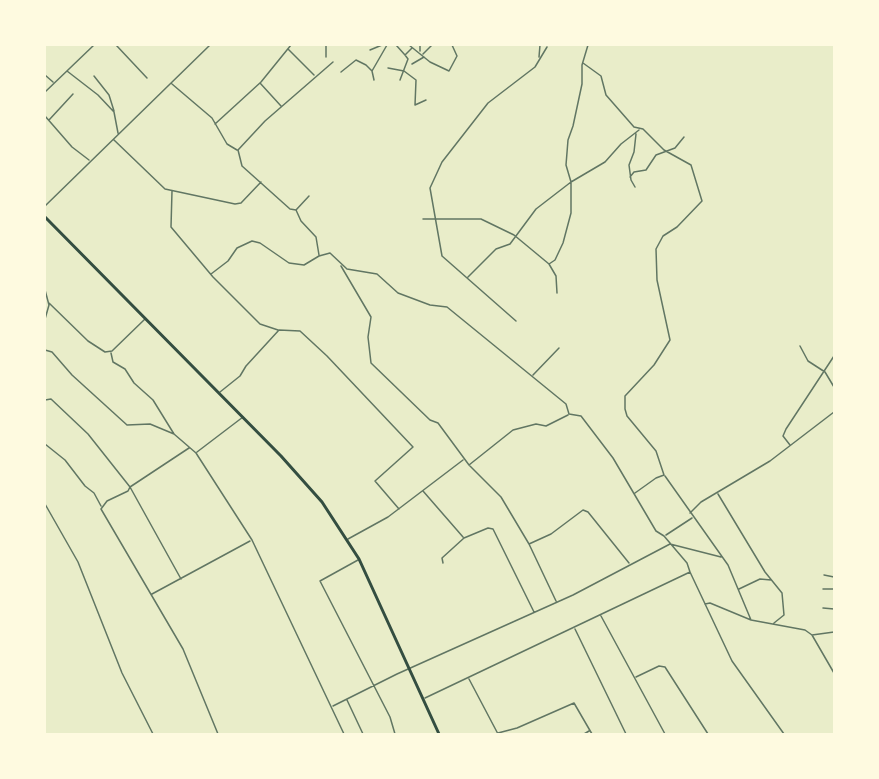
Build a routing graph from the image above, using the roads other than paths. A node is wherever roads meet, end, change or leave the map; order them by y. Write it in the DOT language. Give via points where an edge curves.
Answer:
graph roads {
  1 [pos="116,45"];
  2 [pos="210,45"];
  3 [pos="291,45"];
  4 [pos="326,45"];
  5 [pos="370,45"];
  6 [pos="382,45"];
  7 [pos="387,45"];
  8 [pos="396,45"];
  9 [pos="409,45"];
  10 [pos="420,45"];
  11 [pos="432,45"];
  12 [pos="452,45"];
  13 [pos="540,45"];
  14 [pos="588,45"];
  15 [pos="91,46"];
  16 [pos="412,47"];
  17 [pos="547,47"];
  18 [pos="287,49"];
  19 [pos="420,51"];
  20 [pos="405,55"];
  21 [pos="423,56"];
  22 [pos="326,57"];
  23 [pos="539,58"];
  24 [pos="333,62"];
  25 [pos="583,63"];
  26 [pos="412,64"];
  27 [pos="388,68"];
  28 [pos="67,71"];
  29 [pos="372,71"];
  30 [pos="404,71"];
  31 [pos="341,72"];
  32 [pos="45,75"];
  33 [pos="94,76"];
  34 [pos="315,76"];
  35 [pos="147,78"];
  36 [pos="374,80"];
  37 [pos="400,80"];
  38 [pos="260,82"];
  39 [pos="54,83"];
  40 [pos="172,84"];
  41 [pos="45,92"];
  42 [pos="73,94"];
  43 [pos="426,100"];
  44 [pos="281,106"];
  45 [pos="114,112"];
  46 [pos="45,116"];
  47 [pos="49,121"];
  48 [pos="215,124"];
  49 [pos="640,130"];
  50 [pos="636,133"];
  51 [pos="118,134"];
  52 [pos="684,136"];
  53 [pos="113,139"];
  54 [pos="238,150"];
  55 [pos="667,151"];
  56 [pos="89,161"];
  57 [pos="630,177"];
  58 [pos="262,181"];
  59 [pos="571,182"];
  60 [pos="635,187"];
  61 [pos="172,191"];
  62 [pos="309,196"];
  63 [pos="45,206"];
  64 [pos="296,210"];
  65 [pos="46,219"];
  66 [pos="423,219"];
  67 [pos="434,219"];
  68 [pos="514,236"];
  69 [pos="319,256"];
  70 [pos="340,264"];
  71 [pos="549,264"];
  72 [pos="211,274"];
  73 [pos="468,277"];
  74 [pos="45,290"];
  75 [pos="557,293"];
  76 [pos="49,303"];
  77 [pos="146,318"];
  78 [pos="45,319"];
  79 [pos="516,321"];
  80 [pos="279,330"];
  81 [pos="800,345"];
  82 [pos="559,348"];
  83 [pos="45,350"];
  84 [pos="111,351"];
  85 [pos="834,356"];
  86 [pos="825,372"];
  87 [pos="532,376"];
  88 [pos="834,387"];
  89 [pos="220,392"];
  90 [pos="45,400"];
  91 [pos="834,412"];
  92 [pos="569,414"];
  93 [pos="243,417"];
  94 [pos="174,434"];
  95 [pos="45,444"];
  96 [pos="790,445"];
  97 [pos="190,448"];
  98 [pos="196,453"];
  99 [pos="464,460"];
  100 [pos="469,465"];
  101 [pos="664,475"];
  102 [pos="130,488"];
  103 [pos="423,490"];
  104 [pos="635,493"];
  105 [pos="718,493"];
  106 [pos="45,504"];
  107 [pos="101,506"];
  108 [pos="399,509"];
  109 [pos="690,513"];
  110 [pos="692,518"];
  111 [pos="664,536"];
  112 [pos="464,538"];
  113 [pos="348,539"];
  114 [pos="252,540"];
  115 [pos="529,544"];
  116 [pos="670,544"];
  117 [pos="721,557"];
  118 [pos="359,559"];
  119 [pos="443,563"];
  120 [pos="629,564"];
  121 [pos="690,572"];
  122 [pos="824,575"];
  123 [pos="834,577"];
  124 [pos="181,579"];
  125 [pos="771,580"];
  126 [pos="738,589"];
  127 [pos="823,589"];
  128 [pos="834,589"];
  129 [pos="151,595"];
  130 [pos="557,602"];
  131 [pos="704,604"];
  132 [pos="823,608"];
  133 [pos="834,609"];
  134 [pos="534,612"];
  135 [pos="601,615"];
  136 [pos="751,620"];
  137 [pos="772,624"];
  138 [pos="574,629"];
  139 [pos="834,632"];
  140 [pos="812,635"];
  141 [pos="410,668"];
  142 [pos="833,671"];
  143 [pos="468,678"];
  144 [pos="635,678"];
  145 [pos="372,686"];
  146 [pos="346,699"];
  147 [pos="423,699"];
  148 [pos="332,706"];
  149 [pos="590,730"];
  150 [pos="498,733"];
  151 [pos="153,734"];
  152 [pos="218,734"];
  153 [pos="344,734"];
  154 [pos="363,734"];
  155 [pos="395,734"];
  156 [pos="439,734"];
  157 [pos="584,734"];
  158 [pos="592,734"];
  159 [pos="626,734"];
  160 [pos="665,734"];
  161 [pos="708,734"];
  162 [pos="784,734"];
  1 -- 35 [label="street"];
  2 -- 40 [label="street"];
  3 -- 18 [label="street"];
  4 -- 22 [label="street"];
  5 -- 6 [label="street" via="370,51"];
  7 -- 29 [label="street"];
  8 -- 20 [label="street"];
  9 -- 16 [label="street"];
  10 -- 19 [label="street"];
  11 -- 21 [label="street"];
  12 -- 21 [label="street" via="457,56 449,70"];
  13 -- 23 [label="street"];
  14 -- 25 [label="street"];
  15 -- 28 [label="street"];
  16 -- 19 [label="street"];
  16 -- 20 [label="street"];
  17 -- 23 [label="street"];
  18 -- 34 [label="street"];
  18 -- 38 [label="street"];
  19 -- 21 [label="street"];
  20 -- 30 [label="street" via="408,59"];
  21 -- 26 [label="street"];
  23 -- 67 [label="street" via="535,67 488,103 436,170 430,188"];
  24 -- 34 [label="street"];
  25 -- 49 [label="street" via="600,76 606,95"];
  25 -- 59 [label="street" via="582,84 568,140 566,165"];
  27 -- 30 [label="street"];
  28 -- 39 [label="street"];
  28 -- 45 [label="street"];
  29 -- 31 [label="street" via="356,60"];
  29 -- 36 [label="street"];
  30 -- 37 [label="street"];
  30 -- 43 [label="street" via="416,81 416,105"];
  32 -- 39 [label="street"];
  33 -- 45 [label="street" via="109,95"];
  34 -- 44 [label="street"];
  38 -- 44 [label="street"];
  38 -- 48 [label="street"];
  39 -- 41 [label="street"];
  40 -- 48 [label="street"];
  40 -- 51 [label="street"];
  42 -- 47 [label="street"];
  44 -- 54 [label="street"];
  45 -- 51 [label="street"];
  46 -- 47 [label="street"];
  47 -- 56 [label="street"];
  48 -- 54 [label="street" via="227,144"];
  49 -- 50 [label="street"];
  49 -- 55 [label="street" via="654,136"];
  50 -- 57 [label="street"];
  50 -- 59 [label="street" via="605,162"];
  51 -- 53 [label="street"];
  52 -- 55 [label="street" via="675,148"];
  53 -- 56 [label="street"];
  53 -- 61 [label="street" via="158,184"];
  54 -- 58 [label="street" via="242,166"];
  55 -- 57 [label="street" via="656,155 649,168"];
  55 -- 101 [label="street" via="691,165 702,201 663,237 656,249 657,280 670,340 654,365 625,396 627,416 656,451"];
  56 -- 63 [label="street"];
  57 -- 60 [label="street"];
  58 -- 61 [label="street" via="241,203"];
  58 -- 64 [label="street"];
  59 -- 68 [label="street" via="536,208"];
  59 -- 71 [label="street" via="571,213 563,243"];
  61 -- 72 [label="street" via="171,227"];
  62 -- 64 [label="street"];
  64 -- 69 [label="street" via="316,237"];
  65 -- 77 [label="highway"];
  66 -- 67 [label="street"];
  67 -- 68 [label="street" via="481,219"];
  67 -- 73 [label="street" via="442,256"];
  68 -- 71 [label="street"];
  68 -- 73 [label="street" via="510,244 496,249"];
  69 -- 70 [label="street" via="330,253"];
  69 -- 72 [label="street" via="304,265 289,263 252,241 237,248"];
  70 -- 87 [label="street" via="346,269 376,274 398,293 430,305 447,306"];
  70 -- 99 [label="street" via="371,317 371,363 430,420 438,423"];
  71 -- 75 [label="street" via="556,276"];
  72 -- 80 [label="street" via="260,324"];
  73 -- 79 [label="street"];
  74 -- 76 [label="street"];
  76 -- 78 [label="street"];
  76 -- 84 [label="street" via="97,348"];
  77 -- 84 [label="street"];
  77 -- 89 [label="highway"];
  80 -- 89 [label="street" via="240,376"];
  80 -- 108 [label="street" via="300,331 413,447 375,481"];
  81 -- 86 [label="street" via="808,361"];
  82 -- 87 [label="street"];
  83 -- 94 [label="street" via="52,352 128,425 150,424"];
  84 -- 94 [label="street" via="113,362 125,369 153,400"];
  85 -- 86 [label="street"];
  86 -- 88 [label="street"];
  86 -- 96 [label="street" via="786,429 783,436"];
  87 -- 92 [label="street" via="566,404"];
  89 -- 93 [label="highway"];
  90 -- 102 [label="street" via="51,399 88,434"];
  91 -- 96 [label="street"];
  92 -- 100 [label="street" via="546,426 536,424 513,430"];
  92 -- 104 [label="street" via="580,416"];
  93 -- 98 [label="street"];
  93 -- 113 [label="highway" via="317,496"];
  94 -- 97 [label="street"];
  95 -- 107 [label="street" via="65,460"];
  96 -- 105 [label="street"];
  97 -- 98 [label="street"];
  97 -- 102 [label="street"];
  98 -- 114 [label="street"];
  99 -- 100 [label="street"];
  99 -- 103 [label="street"];
  100 -- 115 [label="street" via="501,497"];
  101 -- 104 [label="street"];
  101 -- 109 [label="street"];
  102 -- 107 [label="street"];
  102 -- 124 [label="street"];
  103 -- 108 [label="street"];
  103 -- 112 [label="street"];
  104 -- 111 [label="street" via="656,531"];
  105 -- 109 [label="street"];
  105 -- 125 [label="street"];
  106 -- 151 [label="street" via="78,562 122,673"];
  107 -- 129 [label="street"];
  108 -- 113 [label="street"];
  109 -- 110 [label="street"];
  110 -- 111 [label="street"];
  110 -- 117 [label="street"];
  111 -- 116 [label="street"];
  112 -- 119 [label="street" via="442,558"];
  112 -- 134 [label="street" via="488,528 496,532"];
  113 -- 118 [label="highway"];
  114 -- 124 [label="street"];
  114 -- 148 [label="street"];
  115 -- 120 [label="street" via="551,534 583,510"];
  115 -- 130 [label="street"];
  116 -- 117 [label="street"];
  116 -- 120 [label="street"];
  116 -- 121 [label="street"];
  117 -- 126 [label="street"];
  118 -- 141 [label="highway"];
  118 -- 145 [label="street" via="320,580"];
  120 -- 130 [label="street"];
  121 -- 131 [label="street"];
  121 -- 135 [label="street"];
  122 -- 123 [label="street"];
  124 -- 129 [label="street"];
  125 -- 126 [label="street" via="760,579"];
  125 -- 137 [label="street" via="782,593 785,605 784,615"];
  126 -- 136 [label="street"];
  127 -- 128 [label="street"];
  129 -- 152 [label="street" via="183,649"];
  130 -- 134 [label="street"];
  131 -- 136 [label="street"];
  131 -- 162 [label="street" via="732,661"];
  132 -- 133 [label="street"];
  134 -- 141 [label="street"];
  135 -- 138 [label="street"];
  135 -- 144 [label="street"];
  136 -- 137 [label="street"];
  137 -- 140 [label="street" via="800,628"];
  138 -- 143 [label="street"];
  138 -- 159 [label="street"];
  139 -- 140 [label="street"];
  140 -- 142 [label="street"];
  141 -- 145 [label="street"];
  141 -- 147 [label="highway"];
  143 -- 147 [label="street"];
  143 -- 150 [label="street"];
  144 -- 160 [label="street"];
  144 -- 161 [label="street" via="659,666 665,667"];
  145 -- 146 [label="street"];
  145 -- 155 [label="street"];
  146 -- 148 [label="street"];
  146 -- 154 [label="street"];
  147 -- 156 [label="highway"];
  148 -- 153 [label="street"];
  149 -- 150 [label="street" via="574,703"];
  149 -- 157 [label="street"];
  149 -- 158 [label="street"];
}
